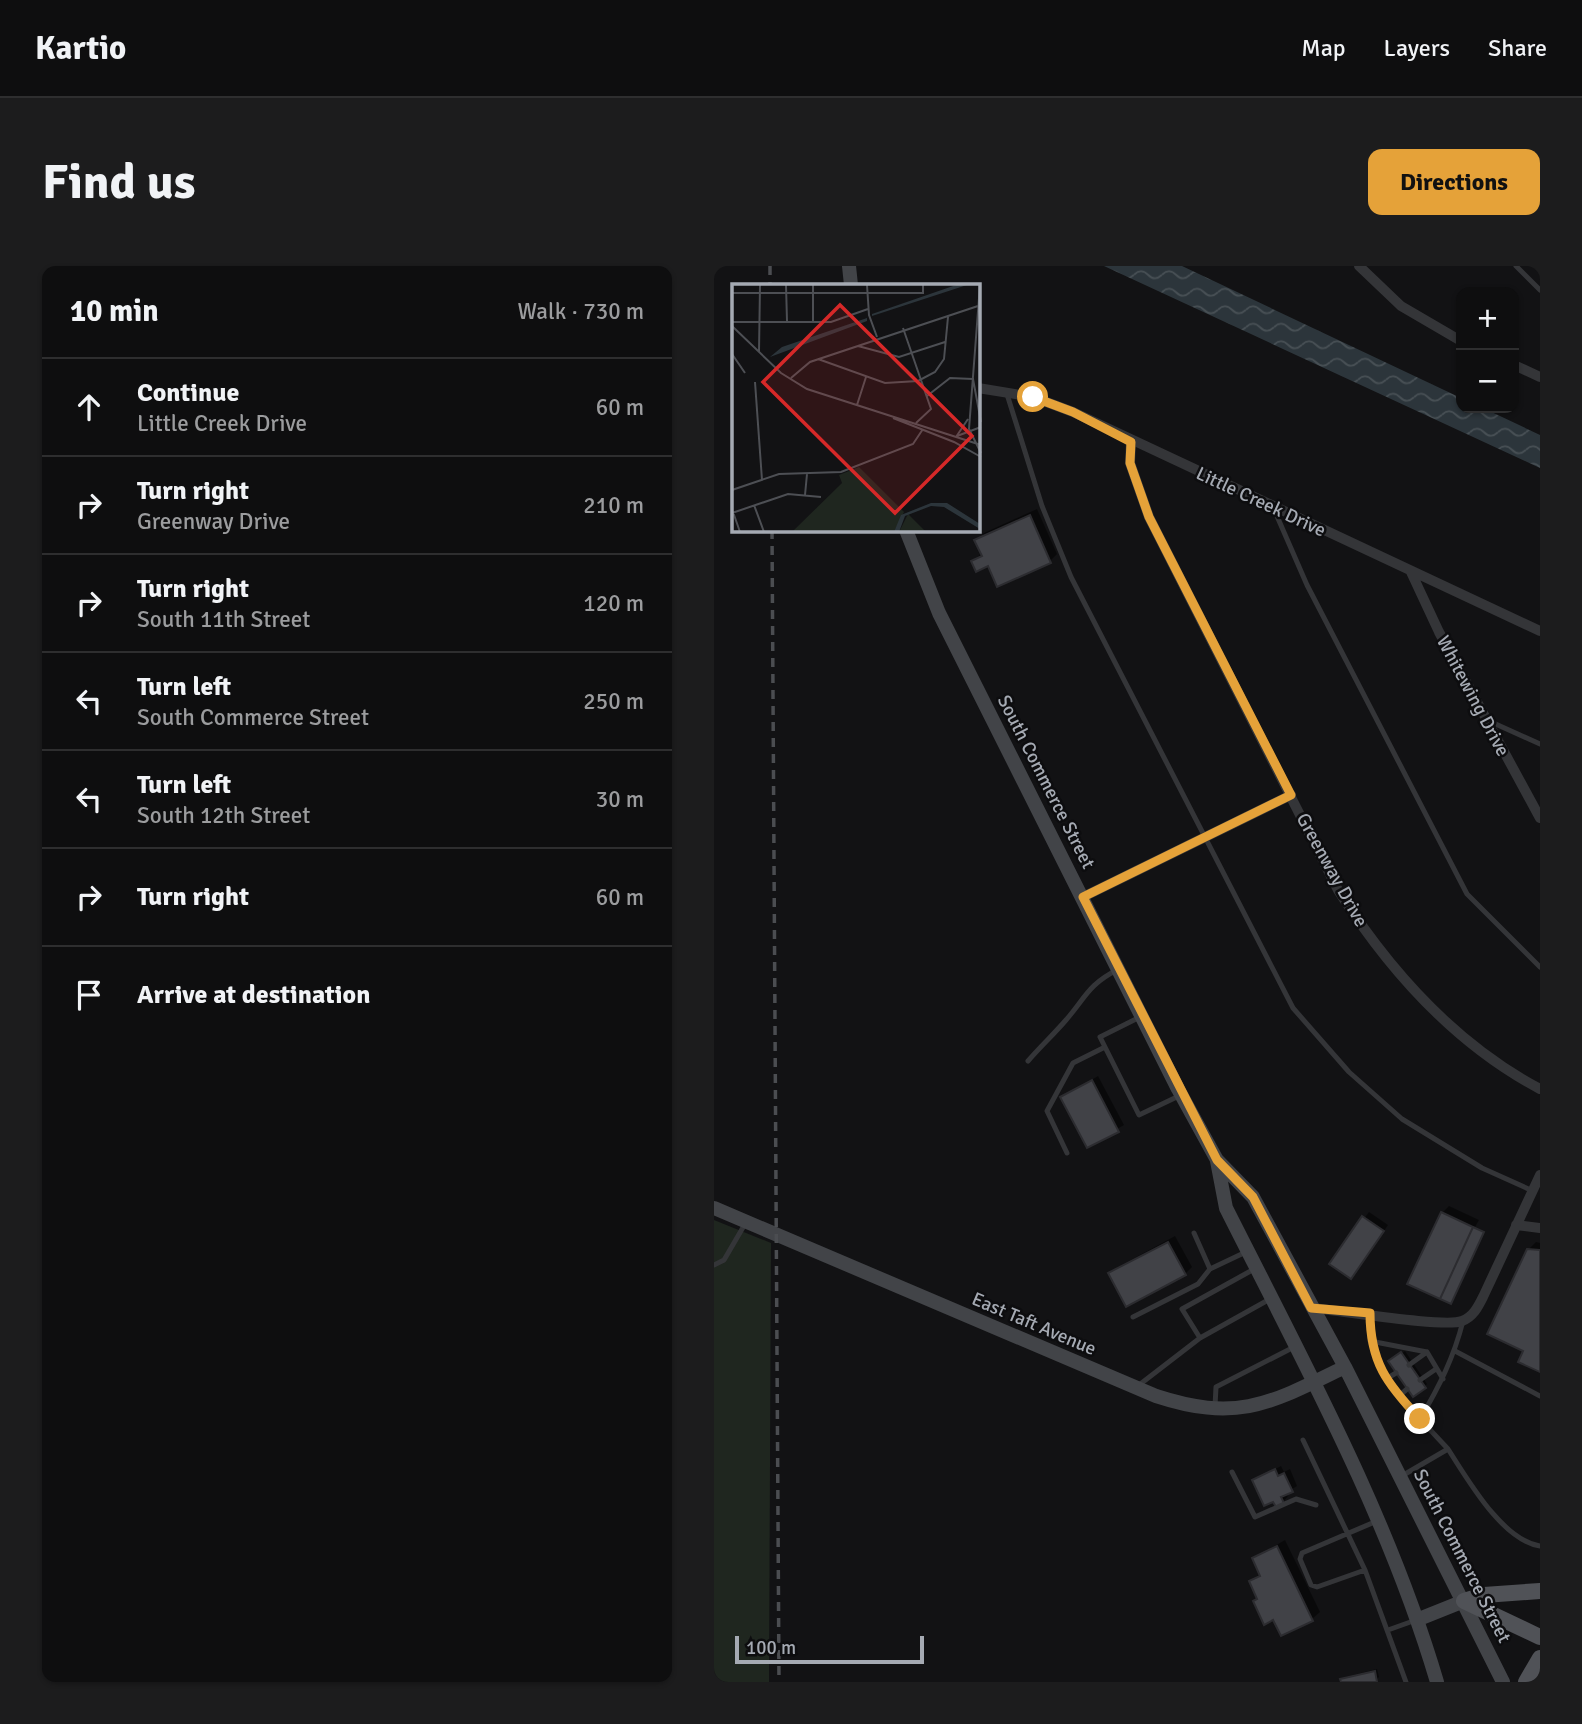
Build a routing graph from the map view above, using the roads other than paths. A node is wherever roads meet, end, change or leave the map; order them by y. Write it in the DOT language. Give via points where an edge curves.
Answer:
graph roads {
  1 [pos="849,266"];
  2 [pos="1359,266"];
  3 [pos="1516,266"];
  4 [pos="851,284"];
  5 [pos="1540,290"];
  6 [pos="1456,338"];
  7 [pos="1519,367"];
  8 [pos="1540,377"];
  9 [pos="980,388"];
  10 [pos="1006,391"];
  11 [pos="1131,442"];
  12 [pos="1273,507"];
  13 [pos="907,532"];
  14 [pos="1411,572"];
  15 [pos="1540,631"];
  16 [pos="1486,720"];
  17 [pos="1540,744"];
  18 [pos="1291,795"];
  19 [pos="1540,818"];
  20 [pos="1203,837"];
  21 [pos="1083,897"];
  22 [pos="1540,967"];
  23 [pos="1120,969"];
  24 [pos="1143,1016"];
  25 [pos="1105,1047"];
  26 [pos="1028,1061"];
  27 [pos="1540,1089"];
  28 [pos="1182,1094"];
  29 [pos="1067,1153"];
  30 [pos="1217,1160"];
  31 [pos="1540,1175"];
  32 [pos="1532,1191"];
  33 [pos="714,1208"];
  34 [pos="747,1222"];
  35 [pos="1516,1225"];
  36 [pos="1540,1228"];
  37 [pos="1194,1233"];
  38 [pos="1248,1251"];
  39 [pos="714,1265"];
  40 [pos="1256,1268"];
  41 [pos="1210,1269"];
  42 [pos="1272,1298"];
  43 [pos="1311,1308"];
  44 [pos="1370,1313"];
  45 [pos="1133,1317"];
  46 [pos="1463,1321"];
  47 [pos="1200,1338"];
  48 [pos="1370,1341"];
  49 [pos="1296,1346"];
  50 [pos="1455,1351"];
  51 [pos="1427,1352"];
  52 [pos="1409,1365"];
  53 [pos="1345,1367"];
  54 [pos="1436,1369"];
  55 [pos="1396,1373"];
  56 [pos="1387,1379"];
  57 [pos="1443,1379"];
  58 [pos="1420,1380"];
  59 [pos="1314,1382"];
  60 [pos="1136,1387"];
  61 [pos="1407,1390"];
  62 [pos="1399,1396"];
  63 [pos="1540,1396"];
  64 [pos="1215,1409"];
  65 [pos="1420,1419"];
  66 [pos="1303,1440"];
  67 [pos="1448,1449"];
  68 [pos="1232,1472"];
  69 [pos="1400,1477"];
  70 [pos="1315,1505"];
  71 [pos="1379,1519"];
  72 [pos="1349,1532"];
  73 [pos="1540,1546"];
  74 [pos="1365,1570"];
  75 [pos="1540,1591"];
  76 [pos="1464,1601"];
  77 [pos="1419,1619"];
  78 [pos="1388,1630"];
  79 [pos="1540,1637"];
  80 [pos="1540,1658"];
  81 [pos="1406,1682"];
  82 [pos="1437,1682"];
  83 [pos="1503,1682"];
  84 [pos="1526,1682"];
  1 -- 4 [label="main road"];
  2 -- 6 [label="street" via="1401,306"];
  3 -- 5 [label="lane"];
  7 -- 8 [label="street"];
  9 -- 10 [label="street, Little Creek Drive"];
  10 -- 11 [label="street, Little Creek Drive" via="1053,404"];
  10 -- 20 [label="lane" via="1042,506 1071,577"];
  11 -- 12 [label="street, Little Creek Drive"];
  11 -- 18 [label="street, Greenway Drive" via="1130,463 1149,517"];
  12 -- 14 [label="street, Little Creek Drive"];
  12 -- 22 [label="lane" via="1307,585 1467,894"];
  13 -- 21 [label="main road, South Commerce Street" via="939,613"];
  14 -- 15 [label="street, Little Creek Drive"];
  14 -- 16 [label="street, Whitewing Drive"];
  16 -- 17 [label="lane"];
  16 -- 19 [label="street, Whitewing Drive"];
  18 -- 20 [label="street"];
  18 -- 27 [label="street, Greenway Drive" via="1338,890 1386,960 1462,1036"];
  20 -- 21 [label="street"];
  20 -- 32 [label="lane" via="1280,986 1314,1034 1402,1119 1482,1168"];
  21 -- 23 [label="main road, South Commerce Street"];
  23 -- 24 [label="main road, South Commerce Street"];
  23 -- 26 [label="lane" via="1086,991"];
  24 -- 25 [label="lane" via="1100,1037"];
  24 -- 28 [label="main road, South Commerce Street"];
  25 -- 28 [label="lane" via="1139,1115"];
  25 -- 29 [label="lane" via="1073,1063 1047,1111"];
  28 -- 30 [label="main road, South Commerce Street"];
  30 -- 38 [label="main road, South Commerce Street" via="1226,1208"];
  30 -- 43 [label="main road, South Commerce Street" via="1253,1197"];
  31 -- 32 [label="street"];
  32 -- 35 [label="street"];
  33 -- 34 [label="main road, East Taft Avenue"];
  34 -- 39 [label="lane" via="724,1260"];
  34 -- 60 [label="main road, East Taft Avenue"];
  35 -- 36 [label="street"];
  35 -- 46 [label="street" via="1478,1307"];
  37 -- 41 [label="lane"];
  38 -- 40 [label="main road, South Commerce Street"];
  38 -- 41 [label="lane"];
  40 -- 42 [label="main road, South Commerce Street"];
  40 -- 47 [label="lane" via="1182,1309"];
  41 -- 45 [label="lane" via="1198,1284"];
  42 -- 47 [label="lane"];
  42 -- 49 [label="main road, South Commerce Street"];
  43 -- 44 [label="street"];
  43 -- 53 [label="main road, South Commerce Street"];
  44 -- 46 [label="street"];
  44 -- 48 [label="lane"];
  46 -- 50 [label="lane"];
  47 -- 60 [label="lane"];
  48 -- 51 [label="lane"];
  48 -- 56 [label="lane"];
  49 -- 59 [label="main road, South Commerce Street"];
  49 -- 64 [label="lane" via="1216,1387"];
  50 -- 57 [label="lane"];
  50 -- 63 [label="lane"];
  51 -- 52 [label="lane"];
  51 -- 54 [label="lane"];
  53 -- 59 [label="main road, East Taft Avenue"];
  53 -- 69 [label="main road, South Commerce Street"];
  54 -- 57 [label="lane"];
  54 -- 58 [label="lane"];
  55 -- 56 [label="lane"];
  56 -- 62 [label="lane"];
  57 -- 65 [label="lane"];
  59 -- 64 [label="main road, East Taft Avenue" via="1263,1404"];
  59 -- 71 [label="main road, South Commerce Street"];
  60 -- 64 [label="main road, East Taft Avenue" via="1188,1407"];
  61 -- 62 [label="lane"];
  62 -- 65 [label="lane"];
  65 -- 67 [label="lane"];
  66 -- 72 [label="lane"];
  67 -- 69 [label="lane"];
  67 -- 73 [label="lane" via="1513,1536"];
  68 -- 70 [label="lane" via="1255,1517 1296,1499"];
  69 -- 76 [label="main road, South Commerce Street"];
  71 -- 72 [label="lane"];
  71 -- 77 [label="main road, South Commerce Street"];
  72 -- 74 [label="lane"];
  72 -- 74 [label="lane" via="1302,1553 1300,1559 1311,1585 1317,1587"];
  74 -- 78 [label="lane"];
  75 -- 76 [label="main road"];
  76 -- 77 [label="main road"];
  76 -- 79 [label="main road"];
  76 -- 83 [label="main road, South Commerce Street"];
  77 -- 78 [label="lane"];
  77 -- 82 [label="main road, South Commerce Street"];
  78 -- 81 [label="lane"];
  80 -- 84 [label="main road"];
}
